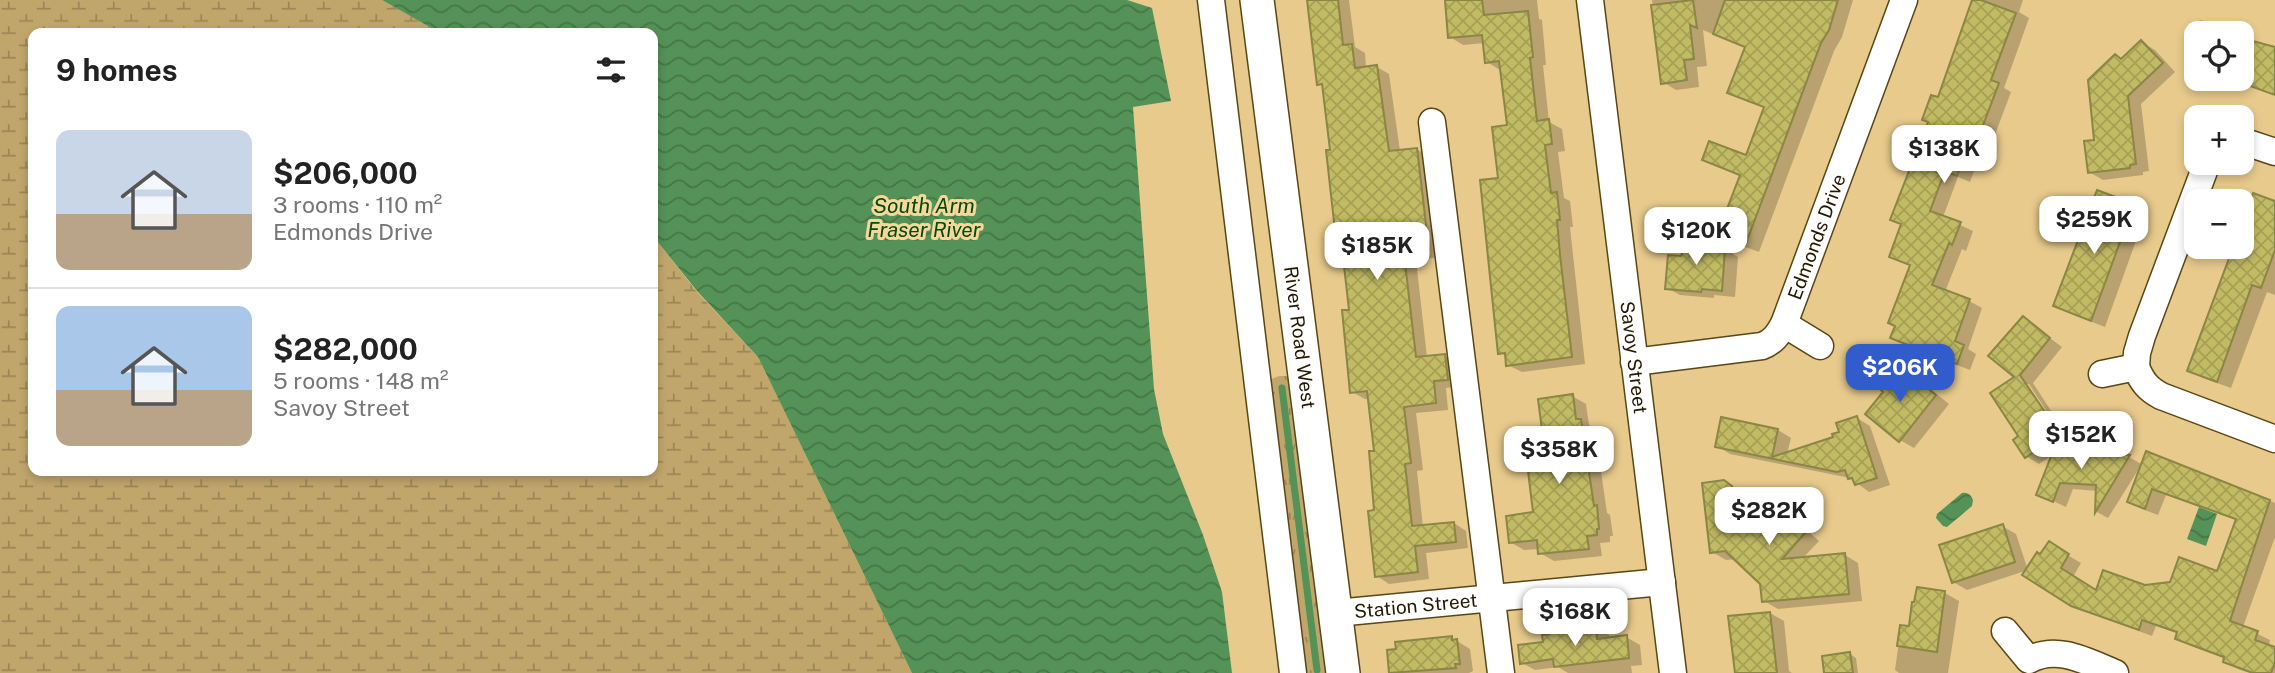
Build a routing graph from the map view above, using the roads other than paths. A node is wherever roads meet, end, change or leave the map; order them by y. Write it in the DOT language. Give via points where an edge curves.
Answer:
graph roads {
  1 [pos="1212,0"];
  2 [pos="1257,0"];
  3 [pos="1590,0"];
  4 [pos="1904,0"];
  5 [pos="1432,122"];
  6 [pos="2254,145"];
  7 [pos="2275,152"];
  8 [pos="2202,175"];
  9 [pos="1784,324"];
  10 [pos="1820,346"];
  11 [pos="1634,362"];
  12 [pos="2136,368"];
  13 [pos="2102,374"];
  14 [pos="2275,439"];
  15 [pos="1662,583"];
  16 [pos="1492,600"];
  17 [pos="1336,613"];
  18 [pos="2005,631"];
  19 [pos="2023,666"];
  20 [pos="1293,673"];
  21 [pos="1343,673"];
  22 [pos="1501,673"];
  23 [pos="1673,673"];
  24 [pos="2115,673"];
  1 -- 20 [label="street"];
  2 -- 17 [label="main road, River Road West"];
  3 -- 11 [label="street, Savoy Street"];
  4 -- 9 [label="street, Edmonds Drive"];
  5 -- 16 [label="street"];
  6 -- 7 [label="street"];
  8 -- 12 [label="street" via="2141,337"];
  9 -- 10 [label="street"];
  9 -- 11 [label="street, Edmonds Drive" via="1770,343 1762,346"];
  11 -- 15 [label="street, Savoy Street"];
  12 -- 13 [label="street"];
  12 -- 14 [label="street" via="2141,380 2161,396"];
  15 -- 16 [label="street, Station Street"];
  15 -- 23 [label="street, Savoy Street"];
  16 -- 17 [label="street, Station Street"];
  16 -- 22 [label="street"];
  17 -- 21 [label="main road, River Road West"];
  18 -- 19 [label="street"];
  19 -- 24 [label="street" via="2038,655 2060,653"];
}
